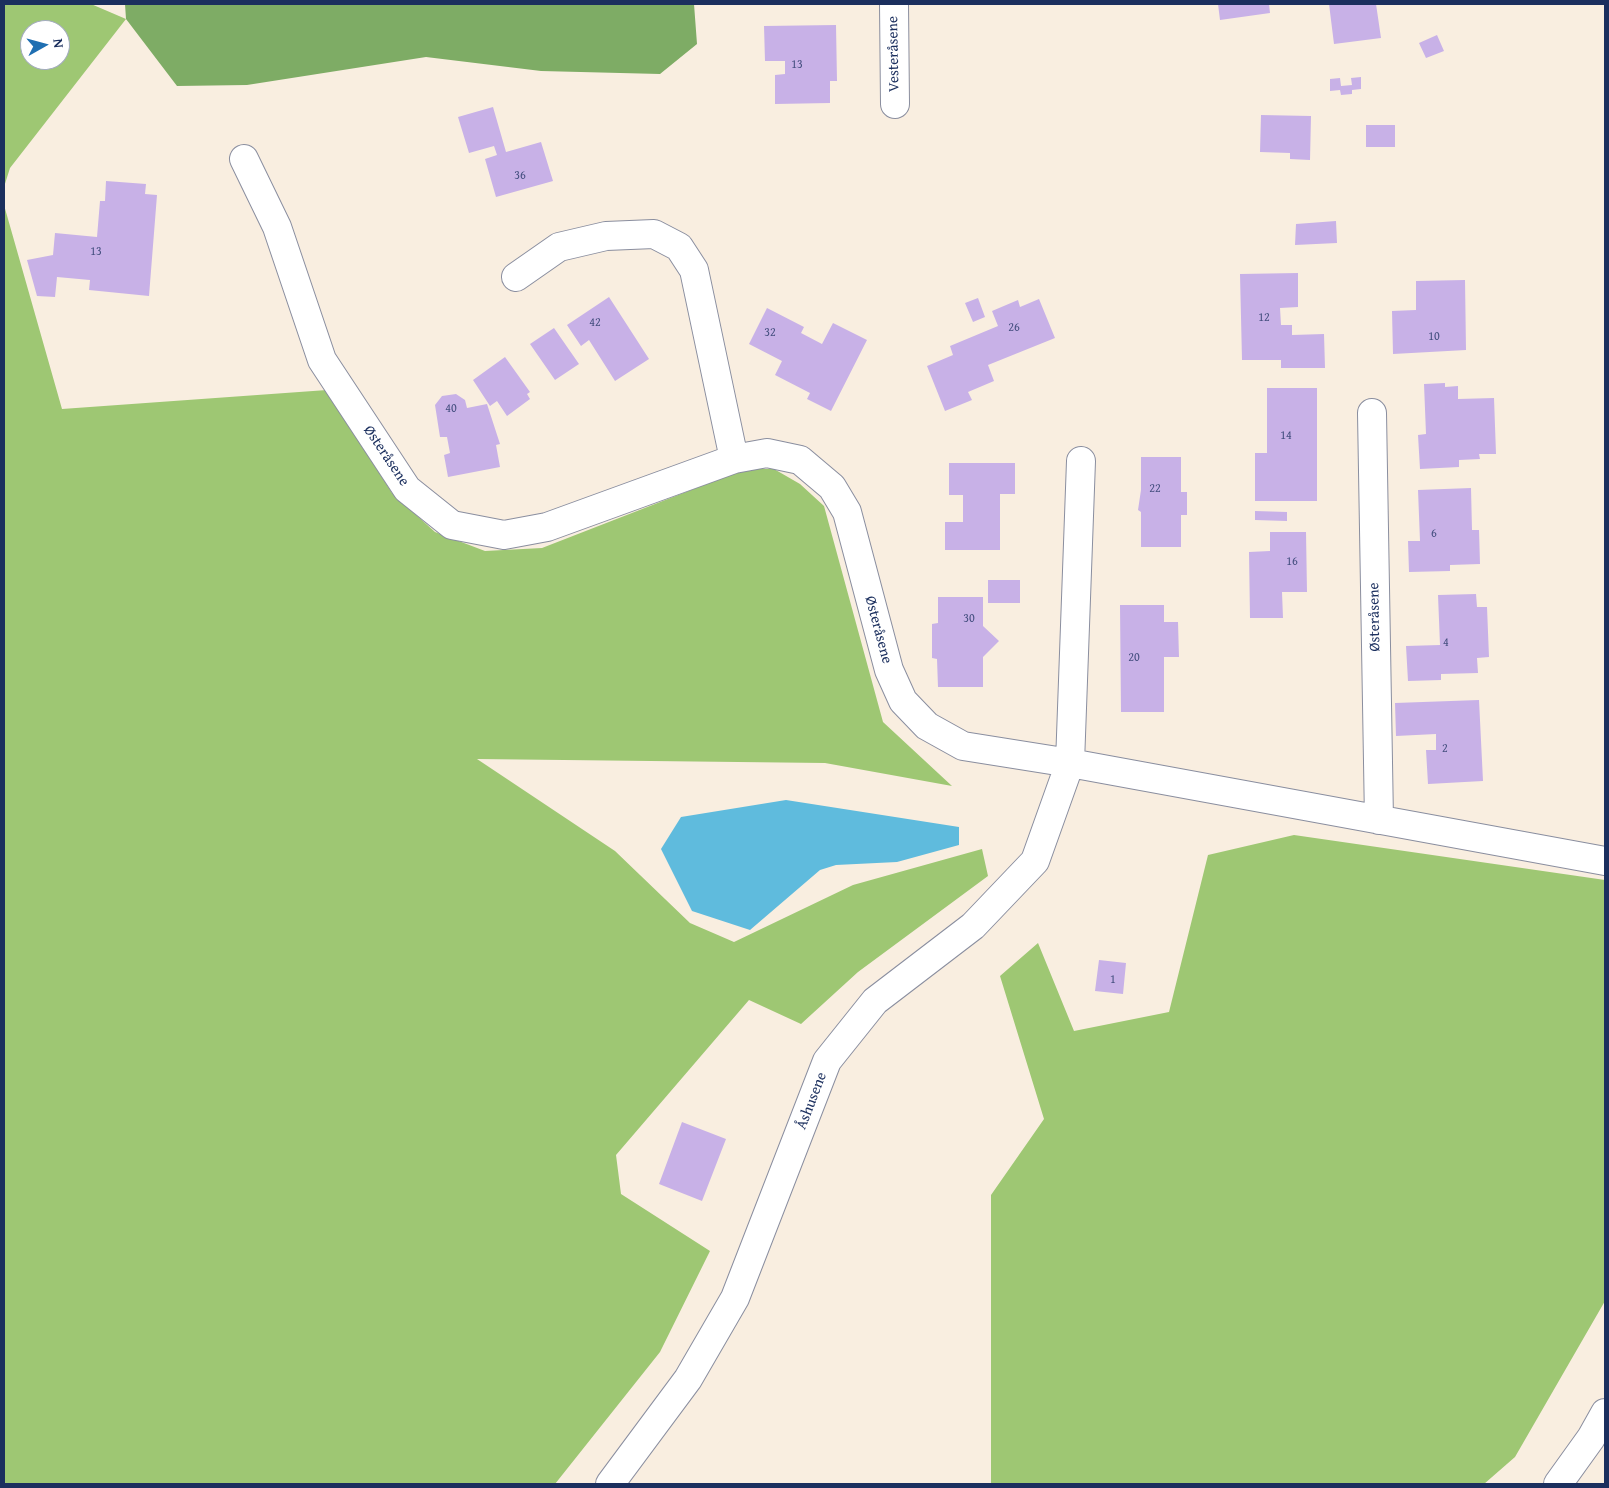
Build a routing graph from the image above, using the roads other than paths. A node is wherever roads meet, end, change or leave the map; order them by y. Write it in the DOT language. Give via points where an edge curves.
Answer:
graph roads {
  1 [pos="894,4"];
  2 [pos="895,104"];
  3 [pos="244,159"];
  4 [pos="516,277"];
  5 [pos="1372,413"];
  6 [pos="734,459"];
  7 [pos="1081,461"];
  8 [pos="1070,763"];
  9 [pos="1379,820"];
  10 [pos="1605,860"];
  11 [pos="1605,1412"];
  12 [pos="610,1484"];
  13 [pos="1558,1484"];
  1 -- 2 [label="street, Vesteråsene"];
  3 -- 6 [label="street, Østeråsene" via="277,227 322,360 407,489 452,524 504,535 547,527"];
  4 -- 6 [label="street" via="559,247 606,236 654,234 678,247 694,270"];
  5 -- 9 [label="street, Østeråsene"];
  6 -- 8 [label="street, Østeråsene" via="767,453 800,460 832,487 847,512 889,670 903,701 927,726 963,746"];
  7 -- 8 [label="street"];
  8 -- 9 [label="street, Østeråsene"];
  8 -- 12 [label="street, Åshusene" via="1035,861 973,926 875,1000 827,1061 736,1298 688,1379"];
  9 -- 10 [label="street, Østeråsene"];
  11 -- 13 [label="street"];
}
